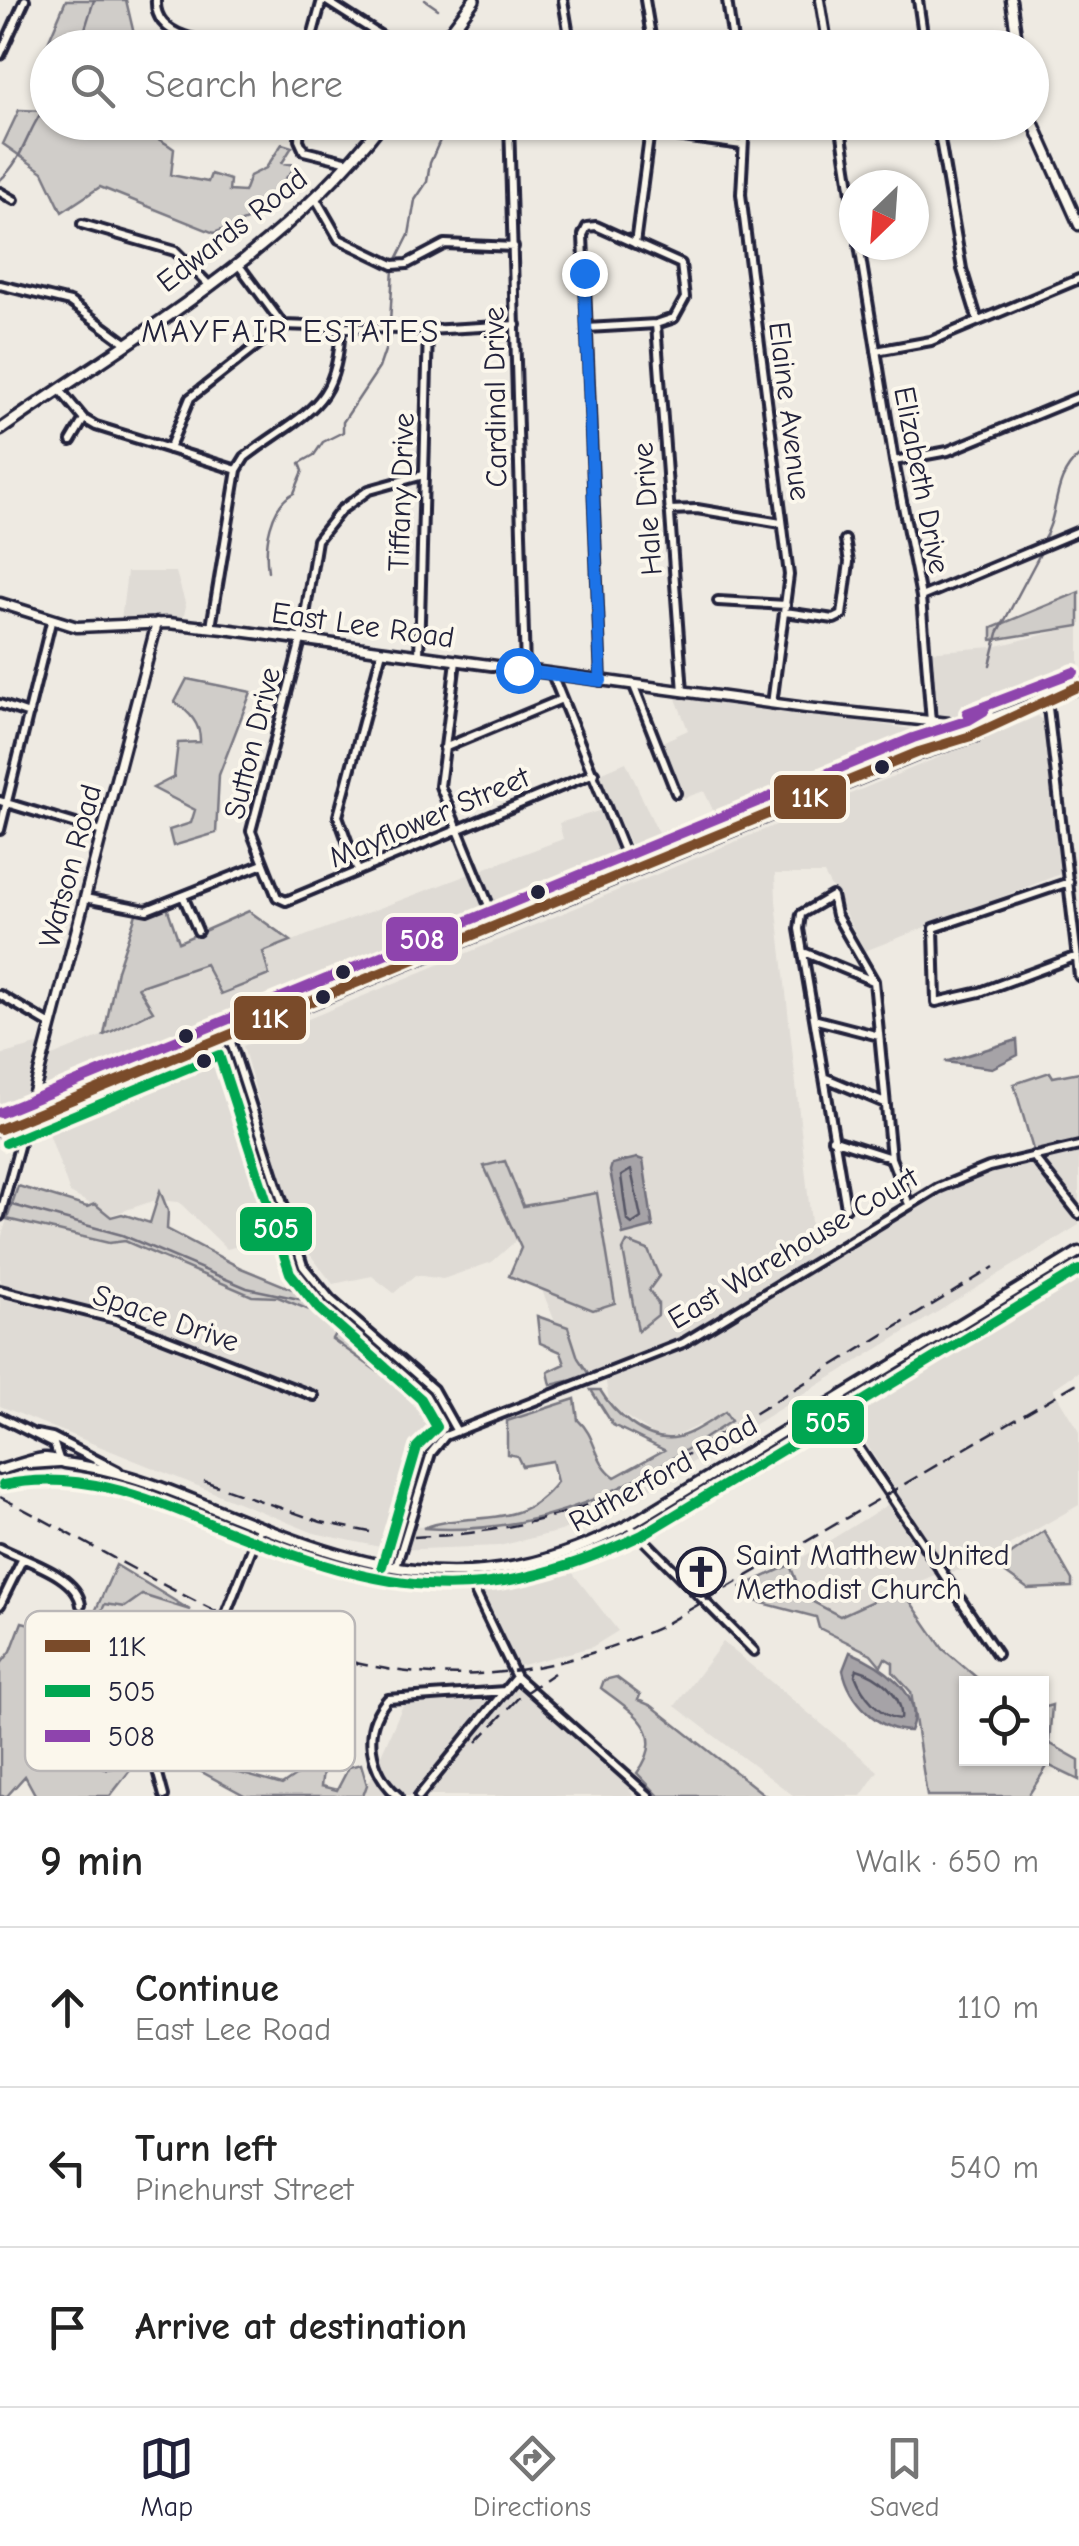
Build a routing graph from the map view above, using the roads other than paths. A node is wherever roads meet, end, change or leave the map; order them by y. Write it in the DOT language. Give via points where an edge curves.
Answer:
graph roads {
  1 [pos="25,0"];
  2 [pos="156,0"];
  3 [pos="323,0"];
  4 [pos="474,0"];
  5 [pos="563,0"];
  6 [pos="645,0"];
  7 [pos="727,0"];
  8 [pos="820,0"];
  9 [pos="918,0"];
  10 [pos="1011,0"];
  11 [pos="170,30"];
  12 [pos="314,30"];
  13 [pos="371,30"];
  14 [pos="452,30"];
  15 [pos="568,30"];
  16 [pos="649,30"];
  17 [pos="731,30"];
  18 [pos="825,30"];
  19 [pos="924,30"];
  20 [pos="1015,30"];
  21 [pos="0,55"];
  22 [pos="299,140"];
  23 [pos="369,140"];
  24 [pos="511,140"];
  25 [pos="649,140"];
  26 [pos="704,140"];
  27 [pos="743,140"];
  28 [pos="843,140"];
  29 [pos="940,140"];
  30 [pos="1042,140"];
  31 [pos="742,145"];
  32 [pos="350,163"];
  33 [pos="847,170"];
  34 [pos="0,192"];
  35 [pos="316,199"];
  36 [pos="14,200"];
  37 [pos="1074,202"];
  38 [pos="82,224"];
  39 [pos="1079,225"];
  40 [pos="635,244"];
  41 [pos="514,247"];
  42 [pos="861,260"];
  43 [pos="237,263"];
  44 [pos="1079,279"];
  45 [pos="208,284"];
  46 [pos="0,285"];
  47 [pos="978,322"];
  48 [pos="341,324"];
  49 [pos="656,324"];
  50 [pos="283,325"];
  51 [pos="516,325"];
  52 [pos="587,328"];
  53 [pos="428,330"];
  54 [pos="126,344"];
  55 [pos="876,351"];
  56 [pos="60,390"];
  57 [pos="1079,397"];
  58 [pos="84,419"];
  59 [pos="0,430"];
  60 [pos="71,441"];
  61 [pos="169,449"];
  62 [pos="894,462"];
  63 [pos="237,470"];
  64 [pos="424,476"];
  65 [pos="670,510"];
  66 [pos="781,524"];
  67 [pos="1079,531"];
  68 [pos="846,540"];
  69 [pos="921,597"];
  70 [pos="718,602"];
  71 [pos="0,604"];
  72 [pos="785,608"];
  73 [pos="51,622"];
  74 [pos="156,623"];
  75 [pos="212,628"];
  76 [pos="301,640"];
  77 [pos="382,650"];
  78 [pos="420,656"];
  79 [pos="456,661"];
  80 [pos="524,670"];
  81 [pos="552,674"];
  82 [pos="601,681"];
  83 [pos="634,686"];
  84 [pos="1079,686"];
  85 [pos="683,692"];
  86 [pos="562,699"];
  87 [pos="1048,699"];
  88 [pos="0,704"];
  89 [pos="772,704"];
  90 [pos="29,714"];
  91 [pos="992,722"];
  92 [pos="930,723"];
  93 [pos="978,725"];
  94 [pos="946,742"];
  95 [pos="444,748"];
  96 [pos="923,748"];
  97 [pos="594,773"];
  98 [pos="676,793"];
  99 [pos="4,802"];
  100 [pos="0,830"];
  101 [pos="457,830"];
  102 [pos="102,832"];
  103 [pos="263,864"];
  104 [pos="358,870"];
  105 [pos="632,871"];
  106 [pos="1069,882"];
  107 [pos="183,896"];
  108 [pos="84,898"];
  109 [pos="282,901"];
  110 [pos="497,925"];
  111 [pos="198,931"];
  112 [pos="806,952"];
  113 [pos="1077,956"];
  114 [pos="1079,976"];
  115 [pos="874,981"];
  116 [pos="0,995"];
  117 [pos="816,1020"];
  118 [pos="51,1024"];
  119 [pos="228,1035"];
  120 [pos="878,1036"];
  121 [pos="826,1078"];
  122 [pos="885,1103"];
  123 [pos="26,1119"];
  124 [pos="0,1128"];
  125 [pos="832,1139"];
  126 [pos="1079,1146"];
  127 [pos="1032,1156"];
  128 [pos="892,1158"];
  129 [pos="908,1202"];
  130 [pos="846,1208"];
  131 [pos="1079,1214"];
  132 [pos="0,1216"];
  133 [pos="1079,1252"];
  134 [pos="0,1290"];
  135 [pos="314,1396"];
  136 [pos="829,1404"];
  137 [pos="0,1417"];
  138 [pos="456,1430"];
  139 [pos="37,1434"];
  140 [pos="66,1444"];
  141 [pos="48,1458"];
  142 [pos="63,1462"];
  143 [pos="30,1464"];
  144 [pos="0,1470"];
  145 [pos="118,1471"];
  146 [pos="629,1525"];
  147 [pos="260,1528"];
  148 [pos="0,1548"];
  149 [pos="22,1560"];
  150 [pos="396,1570"];
  151 [pos="466,1573"];
  152 [pos="0,1605"];
  153 [pos="80,1605"];
  154 [pos="227,1611"];
  155 [pos="754,1651"];
  156 [pos="997,1654"];
  157 [pos="516,1678"];
  158 [pos="504,1691"];
  159 [pos="159,1771"];
  160 [pos="164,1796"];
  161 [pos="398,1796"];
  162 [pos="419,1796"];
  163 [pos="649,1796"];
  1 -- 21 [label="street"];
  2 -- 11 [label="street" via="157,15"];
  3 -- 12 [label="street"];
  3 -- 13 [label="street"];
  4 -- 14 [label="main road"];
  5 -- 15 [label="street"];
  6 -- 16 [label="street"];
  7 -- 17 [label="street"];
  8 -- 18 [label="street"];
  9 -- 19 [label="street"];
  10 -- 20 [label="street"];
  22 -- 32 [label="street" via="308,154"];
  23 -- 32 [label="main road, Edwards Road"];
  24 -- 41 [label="street, Cardinal Drive"];
  25 -- 40 [label="street"];
  26 -- 31 [label="street"];
  27 -- 31 [label="street, Elaine Avenue"];
  28 -- 33 [label="street"];
  29 -- 47 [label="street"];
  30 -- 37 [label="street"];
  31 -- 66 [label="street, Elaine Avenue" via="740,194"];
  32 -- 35 [label="main road, Edwards Road"];
  34 -- 36 [label="street"];
  35 -- 41 [label="street" via="339,240 394,265 445,244"];
  35 -- 43 [label="main road, Edwards Road"];
  37 -- 39 [label="street"];
  38 -- 45 [label="street" via="175,251"];
  40 -- 49 [label="street" via="674,258 684,270 682,309"];
  40 -- 52 [label="street" via="596,226 584,231"];
  41 -- 51 [label="street, Cardinal Drive"];
  42 -- 55 [label="street, Elizabeth Drive"];
  43 -- 45 [label="main road, Edwards Road"];
  43 -- 50 [label="street"];
  44 -- 47 [label="street"];
  45 -- 54 [label="main road, Edwards Road"];
  46 -- 54 [label="street" via="70,302"];
  47 -- 55 [label="street" via="922,344"];
  48 -- 50 [label="street"];
  48 -- 53 [label="street"];
  48 -- 63 [label="street" via="338,368 328,392"];
  49 -- 52 [label="street"];
  49 -- 65 [label="street, Hale Drive"];
  50 -- 61 [label="street" via="190,398"];
  51 -- 53 [label="street"];
  51 -- 80 [label="street, Cardinal Drive"];
  52 -- 82 [label="street"];
  53 -- 64 [label="street, Tiffany Drive"];
  54 -- 56 [label="main road, Edwards Road"];
  55 -- 62 [label="street, Elizabeth Drive"];
  56 -- 58 [label="street"];
  56 -- 59 [label="main road, Edwards Road"];
  57 -- 62 [label="street" via="948,451"];
  58 -- 60 [label="street"];
  58 -- 61 [label="street"];
  61 -- 63 [label="street"];
  62 -- 69 [label="street, Elizabeth Drive"];
  63 -- 75 [label="street"];
  64 -- 76 [label="street, Sutton Drive" via="370,490 319,535"];
  64 -- 78 [label="street, Tiffany Drive"];
  65 -- 66 [label="street" via="698,508"];
  65 -- 85 [label="street, Hale Drive"];
  66 -- 72 [label="street, Elaine Avenue" via="789,575"];
  67 -- 69 [label="street"];
  68 -- 72 [label="street" via="850,562 842,615"];
  69 -- 92 [label="street, Elizabeth Drive"];
  70 -- 72 [label="street"];
  71 -- 73 [label="street, East Lee Road"];
  72 -- 89 [label="street, Elaine Avenue"];
  73 -- 74 [label="street, East Lee Road"];
  73 -- 90 [label="street"];
  74 -- 75 [label="street, East Lee Road"];
  74 -- 102 [label="street, Watson Road"];
  75 -- 76 [label="street, East Lee Road"];
  76 -- 77 [label="street, East Lee Road"];
  76 -- 103 [label="street, Sutton Drive" via="252,824"];
  77 -- 78 [label="street, East Lee Road"];
  77 -- 104 [label="street" via="338,812"];
  78 -- 79 [label="street, East Lee Road"];
  79 -- 80 [label="street, East Lee Road"];
  79 -- 95 [label="street"];
  80 -- 81 [label="street, East Lee Road"];
  81 -- 82 [label="street, East Lee Road"];
  81 -- 86 [label="street"];
  82 -- 83 [label="street, East Lee Road"];
  83 -- 85 [label="street, East Lee Road"];
  83 -- 98 [label="street"];
  84 -- 87 [label="main road"];
  85 -- 89 [label="street, East Lee Road"];
  86 -- 95 [label="street"];
  86 -- 97 [label="street"];
  87 -- 91 [label="main road"];
  87 -- 106 [label="street"];
  88 -- 90 [label="street"];
  89 -- 92 [label="street, East Lee Road"];
  90 -- 99 [label="street"];
  91 -- 93 [label="main road"];
  91 -- 94 [label="main road"];
  92 -- 93 [label="street, East Lee Road"];
  92 -- 94 [label="street"];
  92 -- 96 [label="main road" via="932,736"];
  93 -- 94 [label="main road"];
  94 -- 96 [label="main road"];
  95 -- 101 [label="street" via="440,786"];
  96 -- 105 [label="main road"];
  97 -- 101 [label="street, Mayflower Street"];
  97 -- 105 [label="street"];
  99 -- 100 [label="street"];
  99 -- 102 [label="street"];
  101 -- 104 [label="street, Mayflower Street"];
  101 -- 110 [label="street"];
  102 -- 108 [label="street, Watson Road"];
  103 -- 107 [label="street"];
  103 -- 109 [label="street, Sutton Drive"];
  104 -- 109 [label="street, Mayflower Street"];
  105 -- 110 [label="main road"];
  106 -- 113 [label="street"];
  106 -- 113 [label="street" via="934,928 936,1002"];
  107 -- 108 [label="street" via="139,911"];
  107 -- 111 [label="street"];
  108 -- 118 [label="street, Watson Road"];
  110 -- 119 [label="main road"];
  112 -- 115 [label="street"];
  112 -- 115 [label="street" via="801,914 832,896 836,916"];
  112 -- 117 [label="street"];
  113 -- 114 [label="street"];
  115 -- 120 [label="street"];
  116 -- 118 [label="street"];
  117 -- 120 [label="street"];
  117 -- 121 [label="street"];
  118 -- 123 [label="street, Watson Road"];
  119 -- 123 [label="main road"];
  119 -- 138 [label="street" via="303,1266 330,1299 433,1389"];
  120 -- 122 [label="street"];
  121 -- 122 [label="street"];
  121 -- 125 [label="street"];
  122 -- 128 [label="street"];
  123 -- 124 [label="main road"];
  123 -- 132 [label="street"];
  125 -- 128 [label="street"];
  125 -- 130 [label="street"];
  126 -- 127 [label="street, East Warehouse Court"];
  127 -- 129 [label="street, East Warehouse Court" via="974,1172"];
  127 -- 131 [label="street"];
  128 -- 129 [label="street"];
  129 -- 138 [label="street, East Warehouse Court" via="685,1342"];
  133 -- 136 [label="street, Rutherford Road"];
  134 -- 135 [label="street, Space Drive" via="116,1319"];
  136 -- 146 [label="street, Rutherford Road"];
  136 -- 156 [label="street"];
  137 -- 139 [label="street"];
  138 -- 150 [label="street" via="431,1453"];
  139 -- 140 [label="street"];
  139 -- 141 [label="street" via="48,1445"];
  139 -- 142 [label="street" via="58,1448"];
  140 -- 142 [label="street"];
  140 -- 145 [label="street"];
  141 -- 142 [label="street, Rutherford Road"];
  141 -- 143 [label="street, Rutherford Road"];
  142 -- 143 [label="street, Rutherford Road"];
  142 -- 145 [label="street, Rutherford Road"];
  143 -- 144 [label="street, Rutherford Road"];
  145 -- 147 [label="street, Rutherford Road"];
  146 -- 151 [label="street, Rutherford Road" via="552,1558"];
  146 -- 155 [label="street"];
  147 -- 150 [label="street, Rutherford Road" via="340,1558"];
  147 -- 154 [label="street"];
  148 -- 149 [label="street"];
  149 -- 152 [label="street"];
  149 -- 153 [label="street" via="75,1588"];
  150 -- 151 [label="street, Rutherford Road"];
  151 -- 157 [label="street"];
  157 -- 158 [label="street"];
  157 -- 163 [label="street"];
  158 -- 161 [label="street" via="388,1700 370,1744 382,1780"];
  158 -- 162 [label="street"];
  159 -- 160 [label="street"];
}
